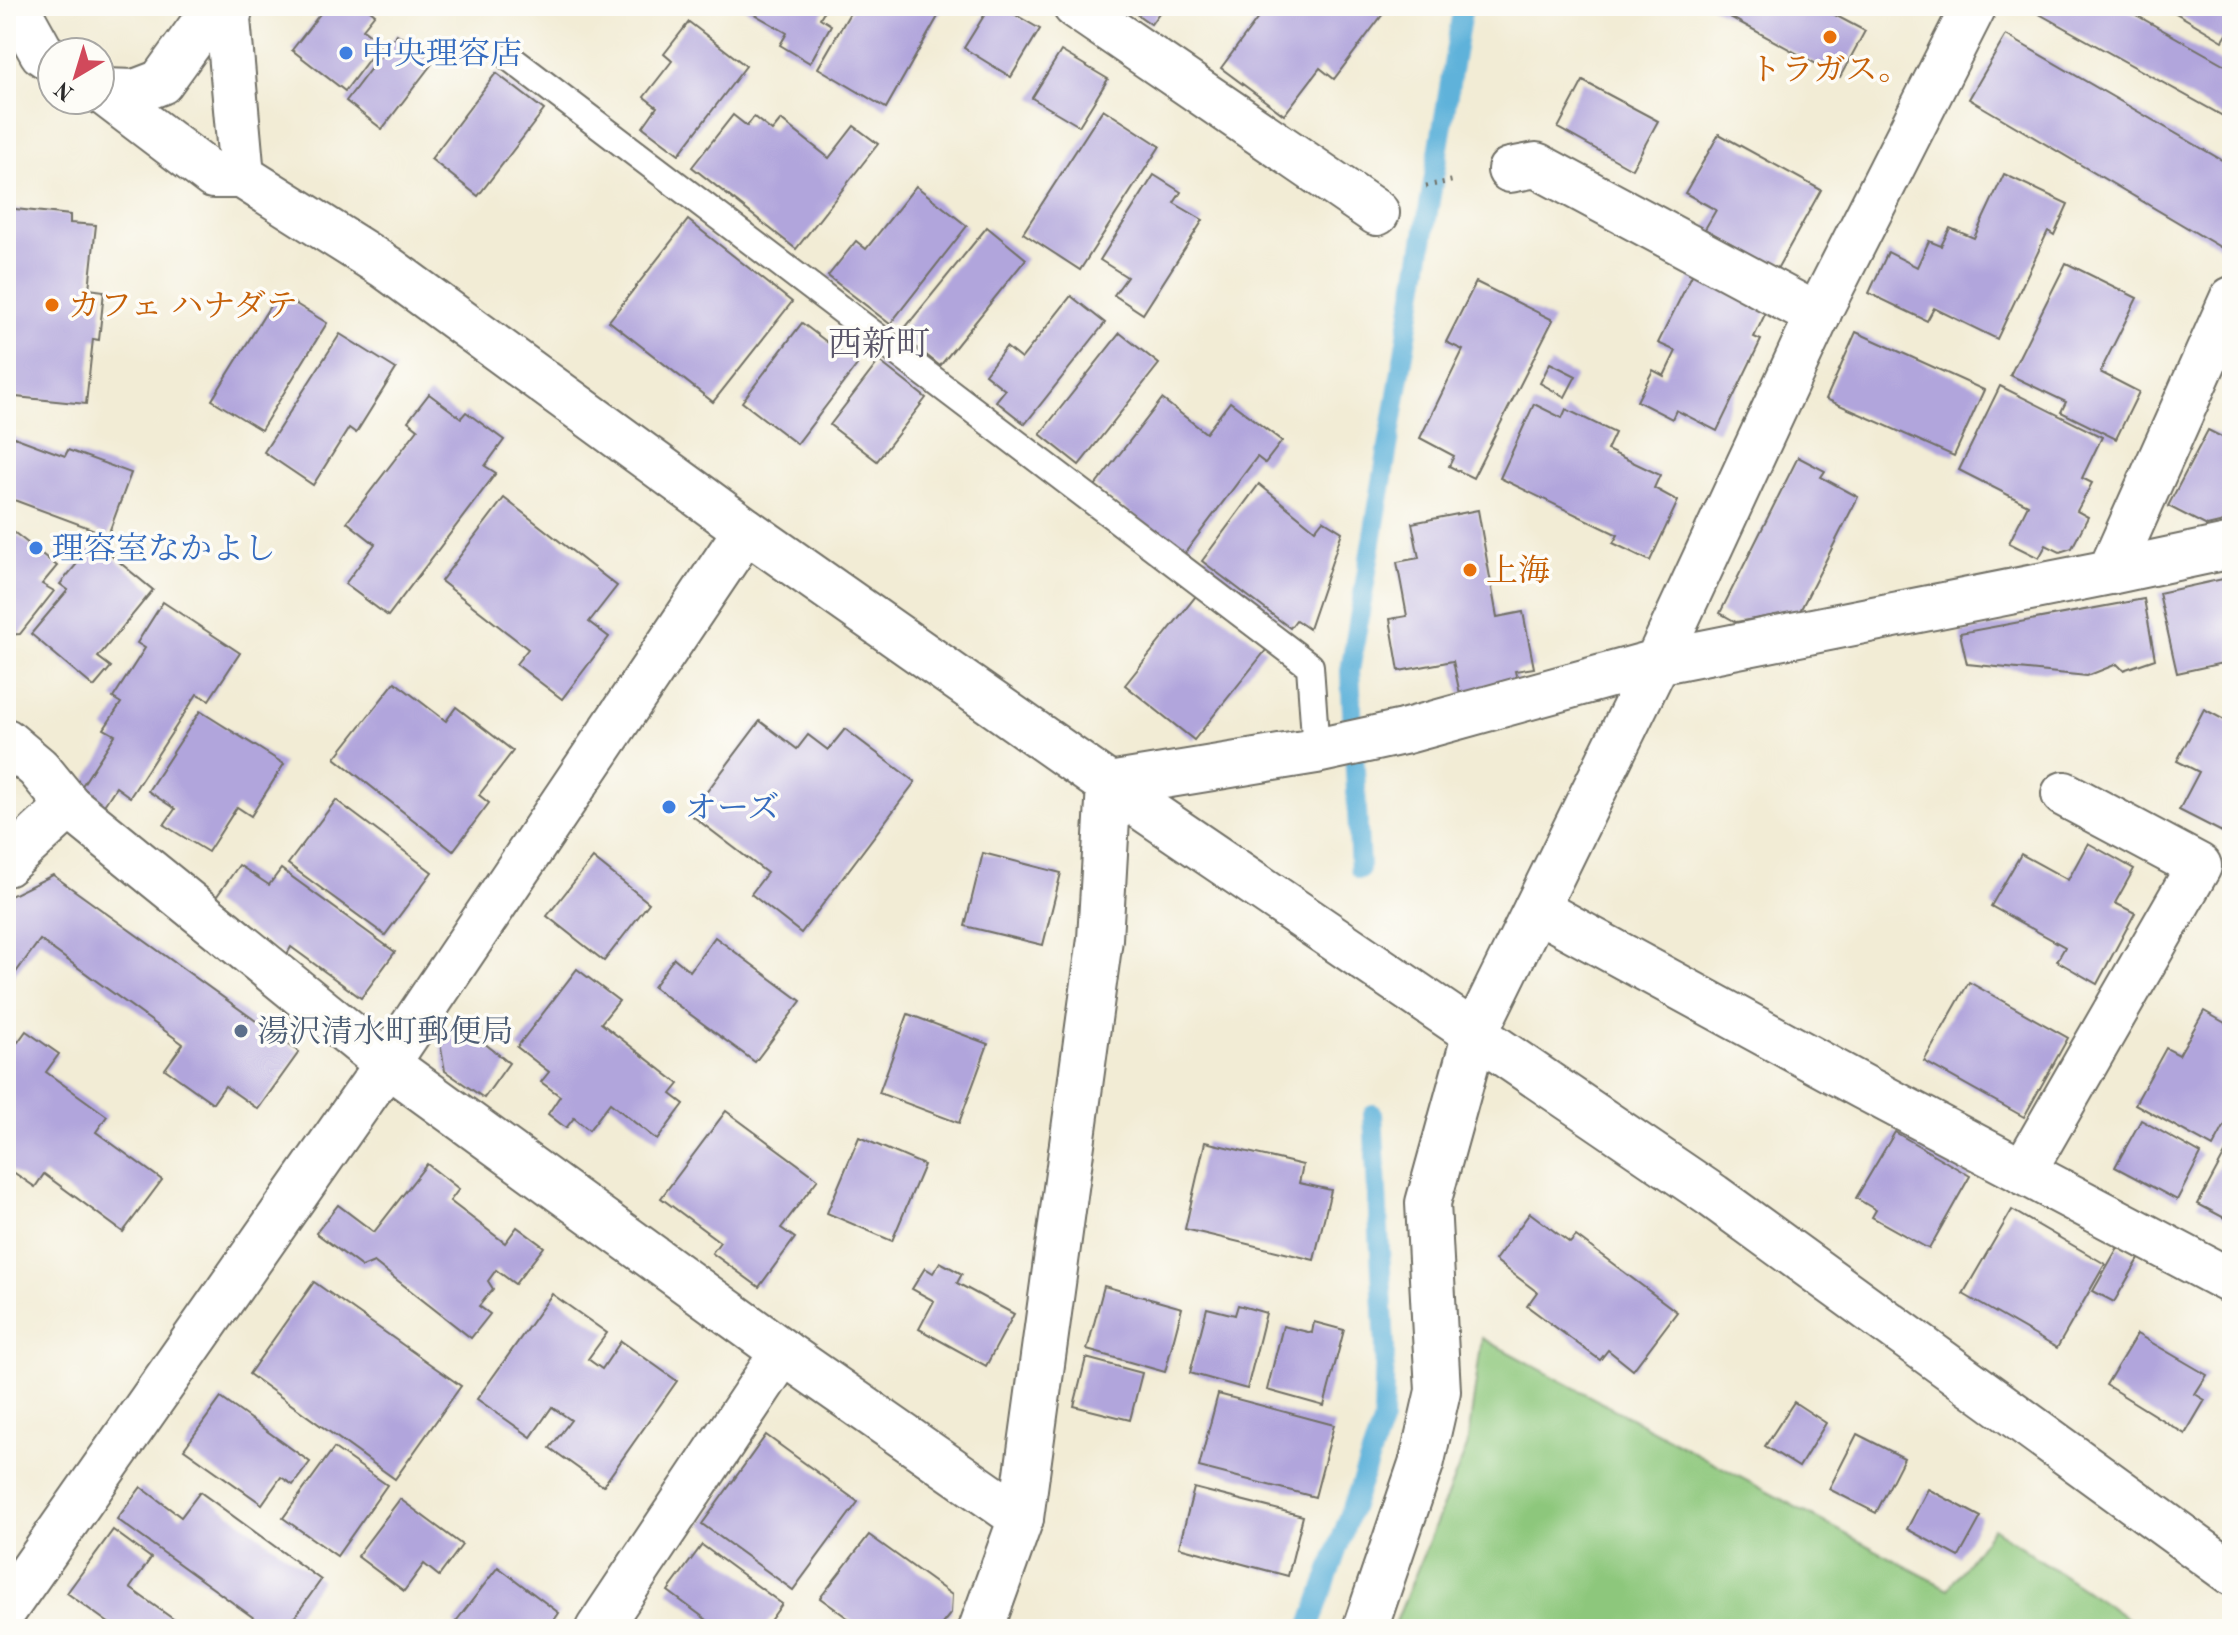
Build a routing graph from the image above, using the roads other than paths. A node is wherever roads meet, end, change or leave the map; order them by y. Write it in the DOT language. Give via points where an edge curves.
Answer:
graph roads {
  1 [pos="216,6"];
  2 [pos="231,6"];
  3 [pos="1075,6"];
  4 [pos="1974,6"];
  5 [pos="13,14"];
  6 [pos="36,45"];
  7 [pos="510,58"];
  8 [pos="116,91"];
  9 [pos="116,103"];
  10 [pos="1510,170"];
  11 [pos="242,176"];
  12 [pos="1377,213"];
  13 [pos="2232,299"];
  14 [pos="1818,316"];
  15 [pos="746,530"];
  16 [pos="2232,546"];
  17 [pos="2110,572"];
  18 [pos="1657,662"];
  19 [pos="6,741"];
  20 [pos="1316,751"];
  21 [pos="1109,785"];
  22 [pos="2064,794"];
  23 [pos="69,806"];
  24 [pos="6,864"];
  25 [pos="1536,909"];
  26 [pos="1475,1033"];
  27 [pos="387,1064"];
  28 [pos="2023,1172"];
  29 [pos="2232,1282"];
  30 [pos="783,1352"];
  31 [pos="1021,1518"];
  32 [pos="2232,1573"];
  33 [pos="6,1608"];
  34 [pos="598,1629"];
  35 [pos="981,1629"];
  36 [pos="1365,1629"];
  1 -- 8 [label="street" via="161,82 135,92"];
  2 -- 11 [label="street"];
  3 -- 12 [label="street"];
  4 -- 14 [label="street"];
  5 -- 6 [label="street"];
  7 -- 20 [label="lane" via="1310,666"];
  9 -- 11 [label="street" via="213,176"];
  10 -- 14 [label="street" via="1536,165"];
  11 -- 15 [label="street" via="386,267"];
  13 -- 17 [label="street"];
  14 -- 18 [label="street"];
  15 -- 21 [label="street"];
  15 -- 27 [label="street"];
  16 -- 17 [label="street"];
  17 -- 18 [label="street"];
  18 -- 20 [label="street"];
  18 -- 25 [label="street"];
  19 -- 23 [label="street" via="38,768"];
  20 -- 21 [label="street"];
  21 -- 26 [label="street"];
  21 -- 31 [label="street" via="1100,939"];
  22 -- 28 [label="street" via="2199,866"];
  23 -- 24 [label="street"];
  23 -- 27 [label="street"];
  25 -- 26 [label="street"];
  25 -- 28 [label="street"];
  26 -- 32 [label="street" via="1713,1196"];
  26 -- 36 [label="street" via="1428,1203 1438,1391 1422,1461"];
  27 -- 30 [label="street"];
  27 -- 33 [label="street"];
  28 -- 29 [label="street"];
  30 -- 31 [label="street"];
  30 -- 34 [label="street"];
  31 -- 35 [label="street"];
}
